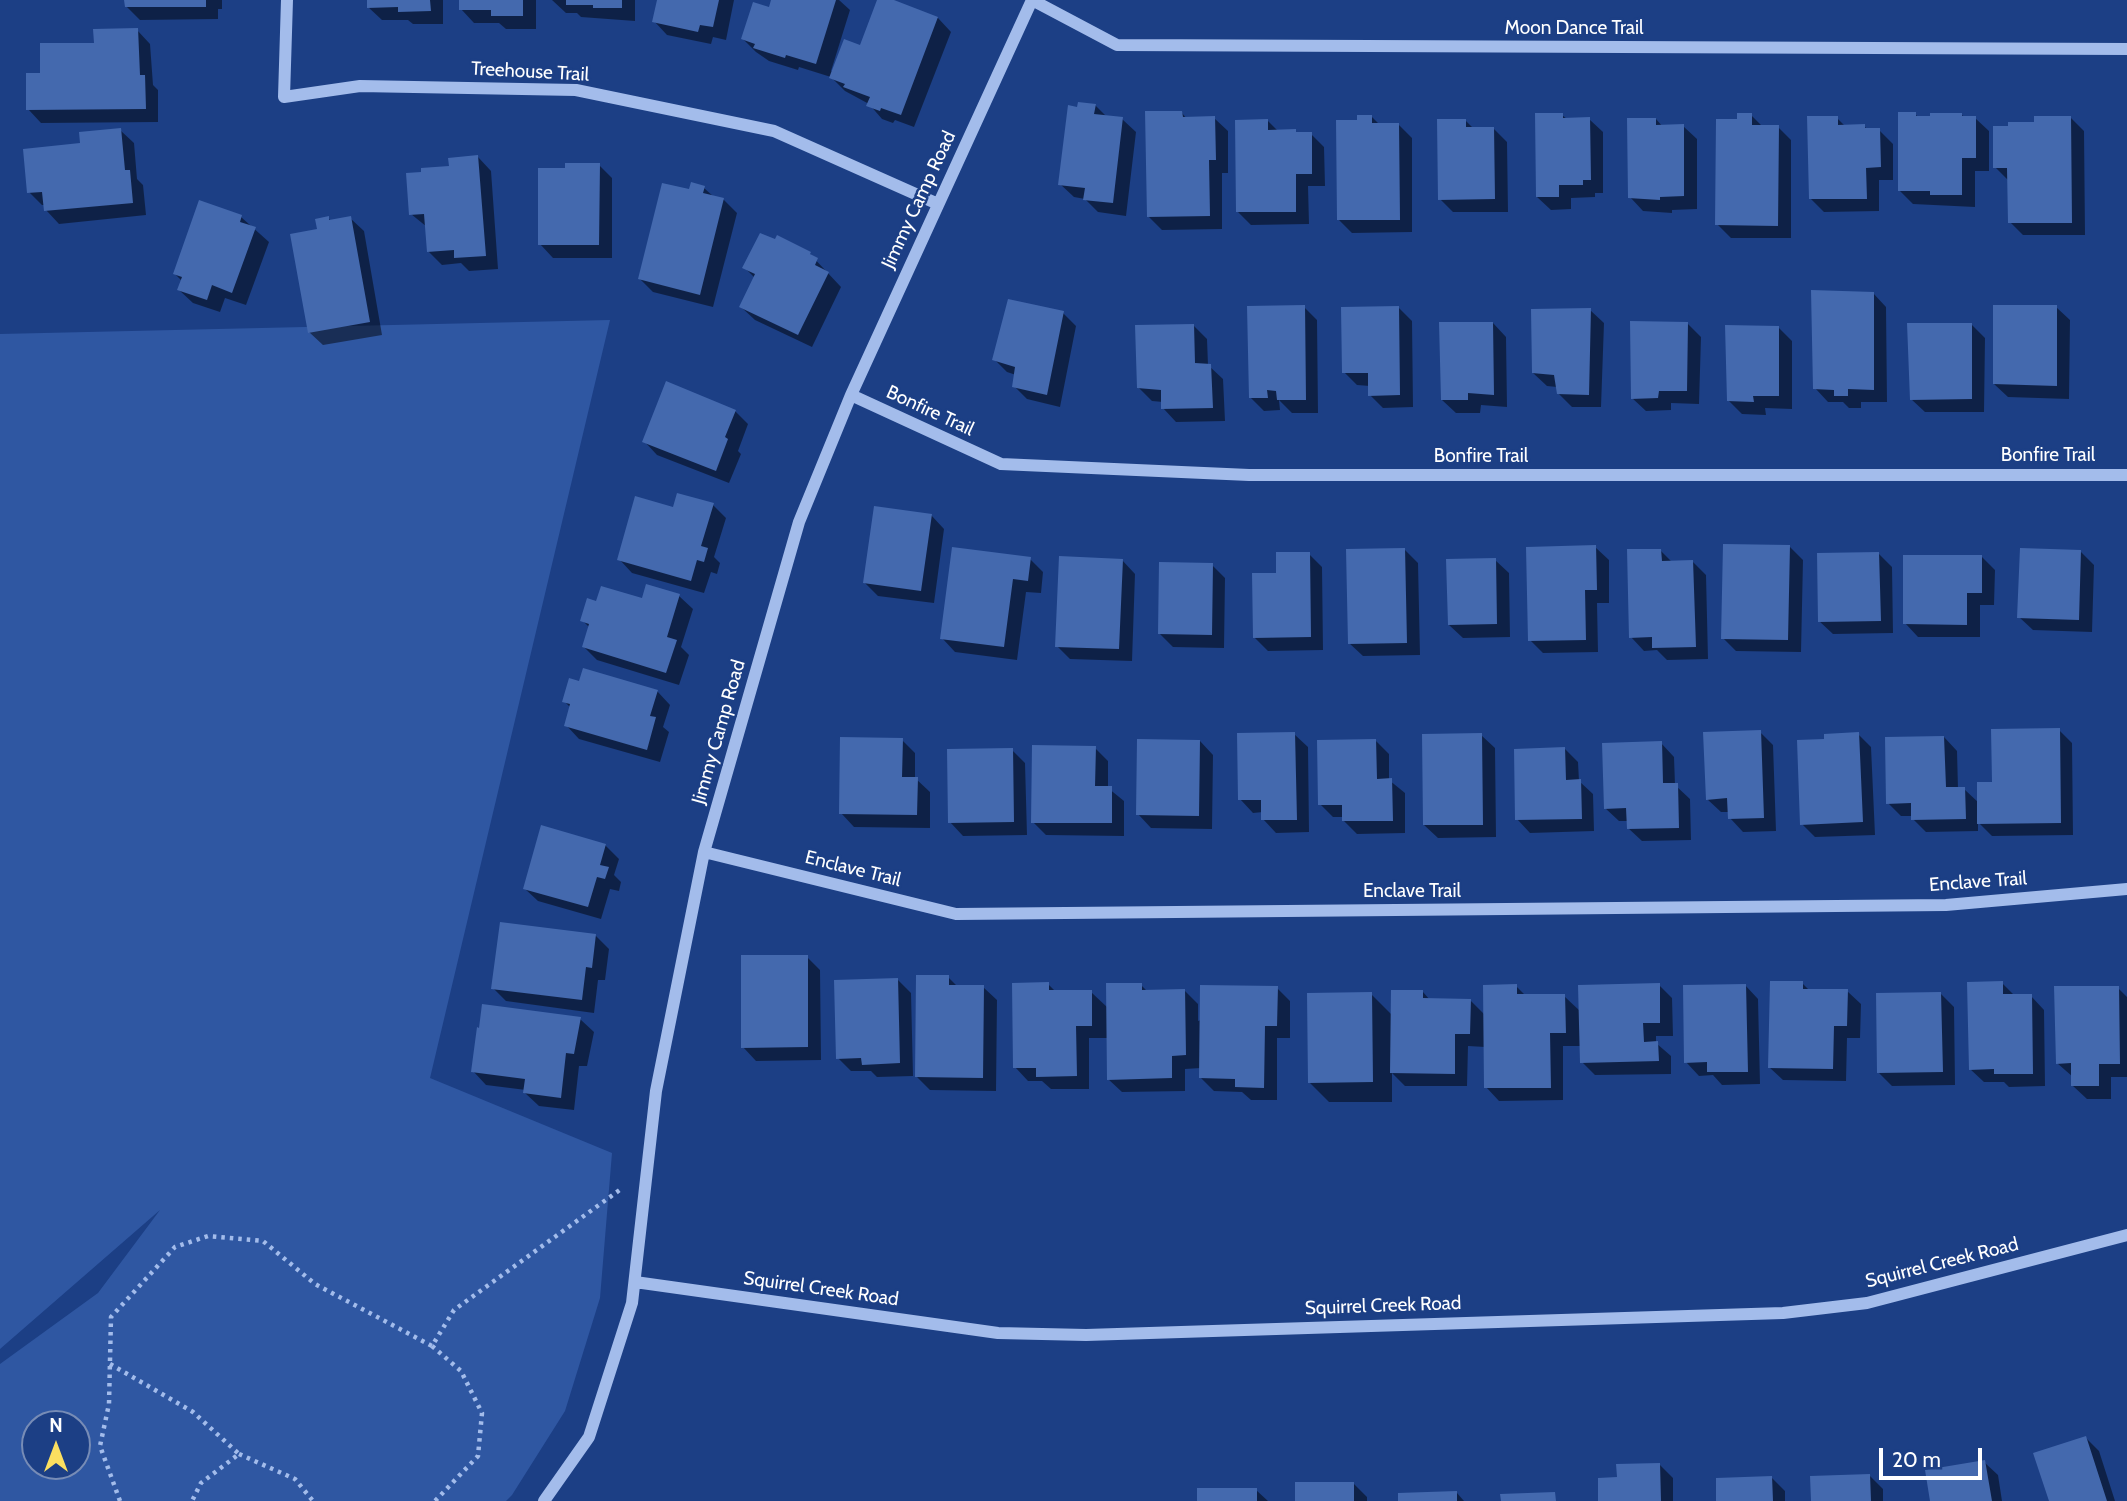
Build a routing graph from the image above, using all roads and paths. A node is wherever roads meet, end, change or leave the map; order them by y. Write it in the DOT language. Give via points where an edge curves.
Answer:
graph roads {
  1 [pos="287,0"];
  2 [pos="1032,0"];
  3 [pos="2127,49"];
  4 [pos="938,204"];
  5 [pos="851,395"];
  6 [pos="2127,475"];
  7 [pos="704,852"];
  8 [pos="2127,889"];
  9 [pos="647,1170"];
  10 [pos="2127,1235"];
  11 [pos="635,1282"];
  12 [pos="432,1346"];
  13 [pos="109,1364"];
  14 [pos="239,1454"];
  15 [pos="120,1501"];
  16 [pos="192,1501"];
  17 [pos="313,1501"];
  18 [pos="435,1501"];
  19 [pos="544,1501"];
  1 -- 4 [label="street, Treehouse Trail" via="284,97 360,86 576,90 774,131"];
  2 -- 3 [label="street, Moon Dance Trail" via="1117,45"];
  2 -- 4 [label="street, Jimmy Camp Road"];
  4 -- 5 [label="street, Jimmy Camp Road"];
  5 -- 6 [label="street, Bonfire Trail" via="1001,464 1249,475"];
  5 -- 7 [label="street, Jimmy Camp Road" via="799,522"];
  7 -- 8 [label="street, Enclave Trail" via="956,914 1946,905"];
  7 -- 9 [label="street, Jimmy Camp Road" via="656,1091"];
  9 -- 11 [label="street, Jimmy Camp Road"];
  9 -- 12 [label="path" via="454,1310"];
  10 -- 11 [label="street, Squirrel Creek Road" via="1867,1303 1755,1314 1086,1335 998,1333"];
  11 -- 19 [label="street, Jimmy Camp Road" via="589,1437"];
  12 -- 13 [label="path" via="315,1284 263,1241 208,1236 175,1247 111,1317"];
  12 -- 18 [label="path" via="461,1371 482,1413 478,1456"];
  13 -- 14 [label="path" via="193,1412"];
  13 -- 15 [label="path" via="109,1405 100,1447"];
  14 -- 16 [label="path" via="201,1483"];
  14 -- 17 [label="path" via="295,1479"];
}
